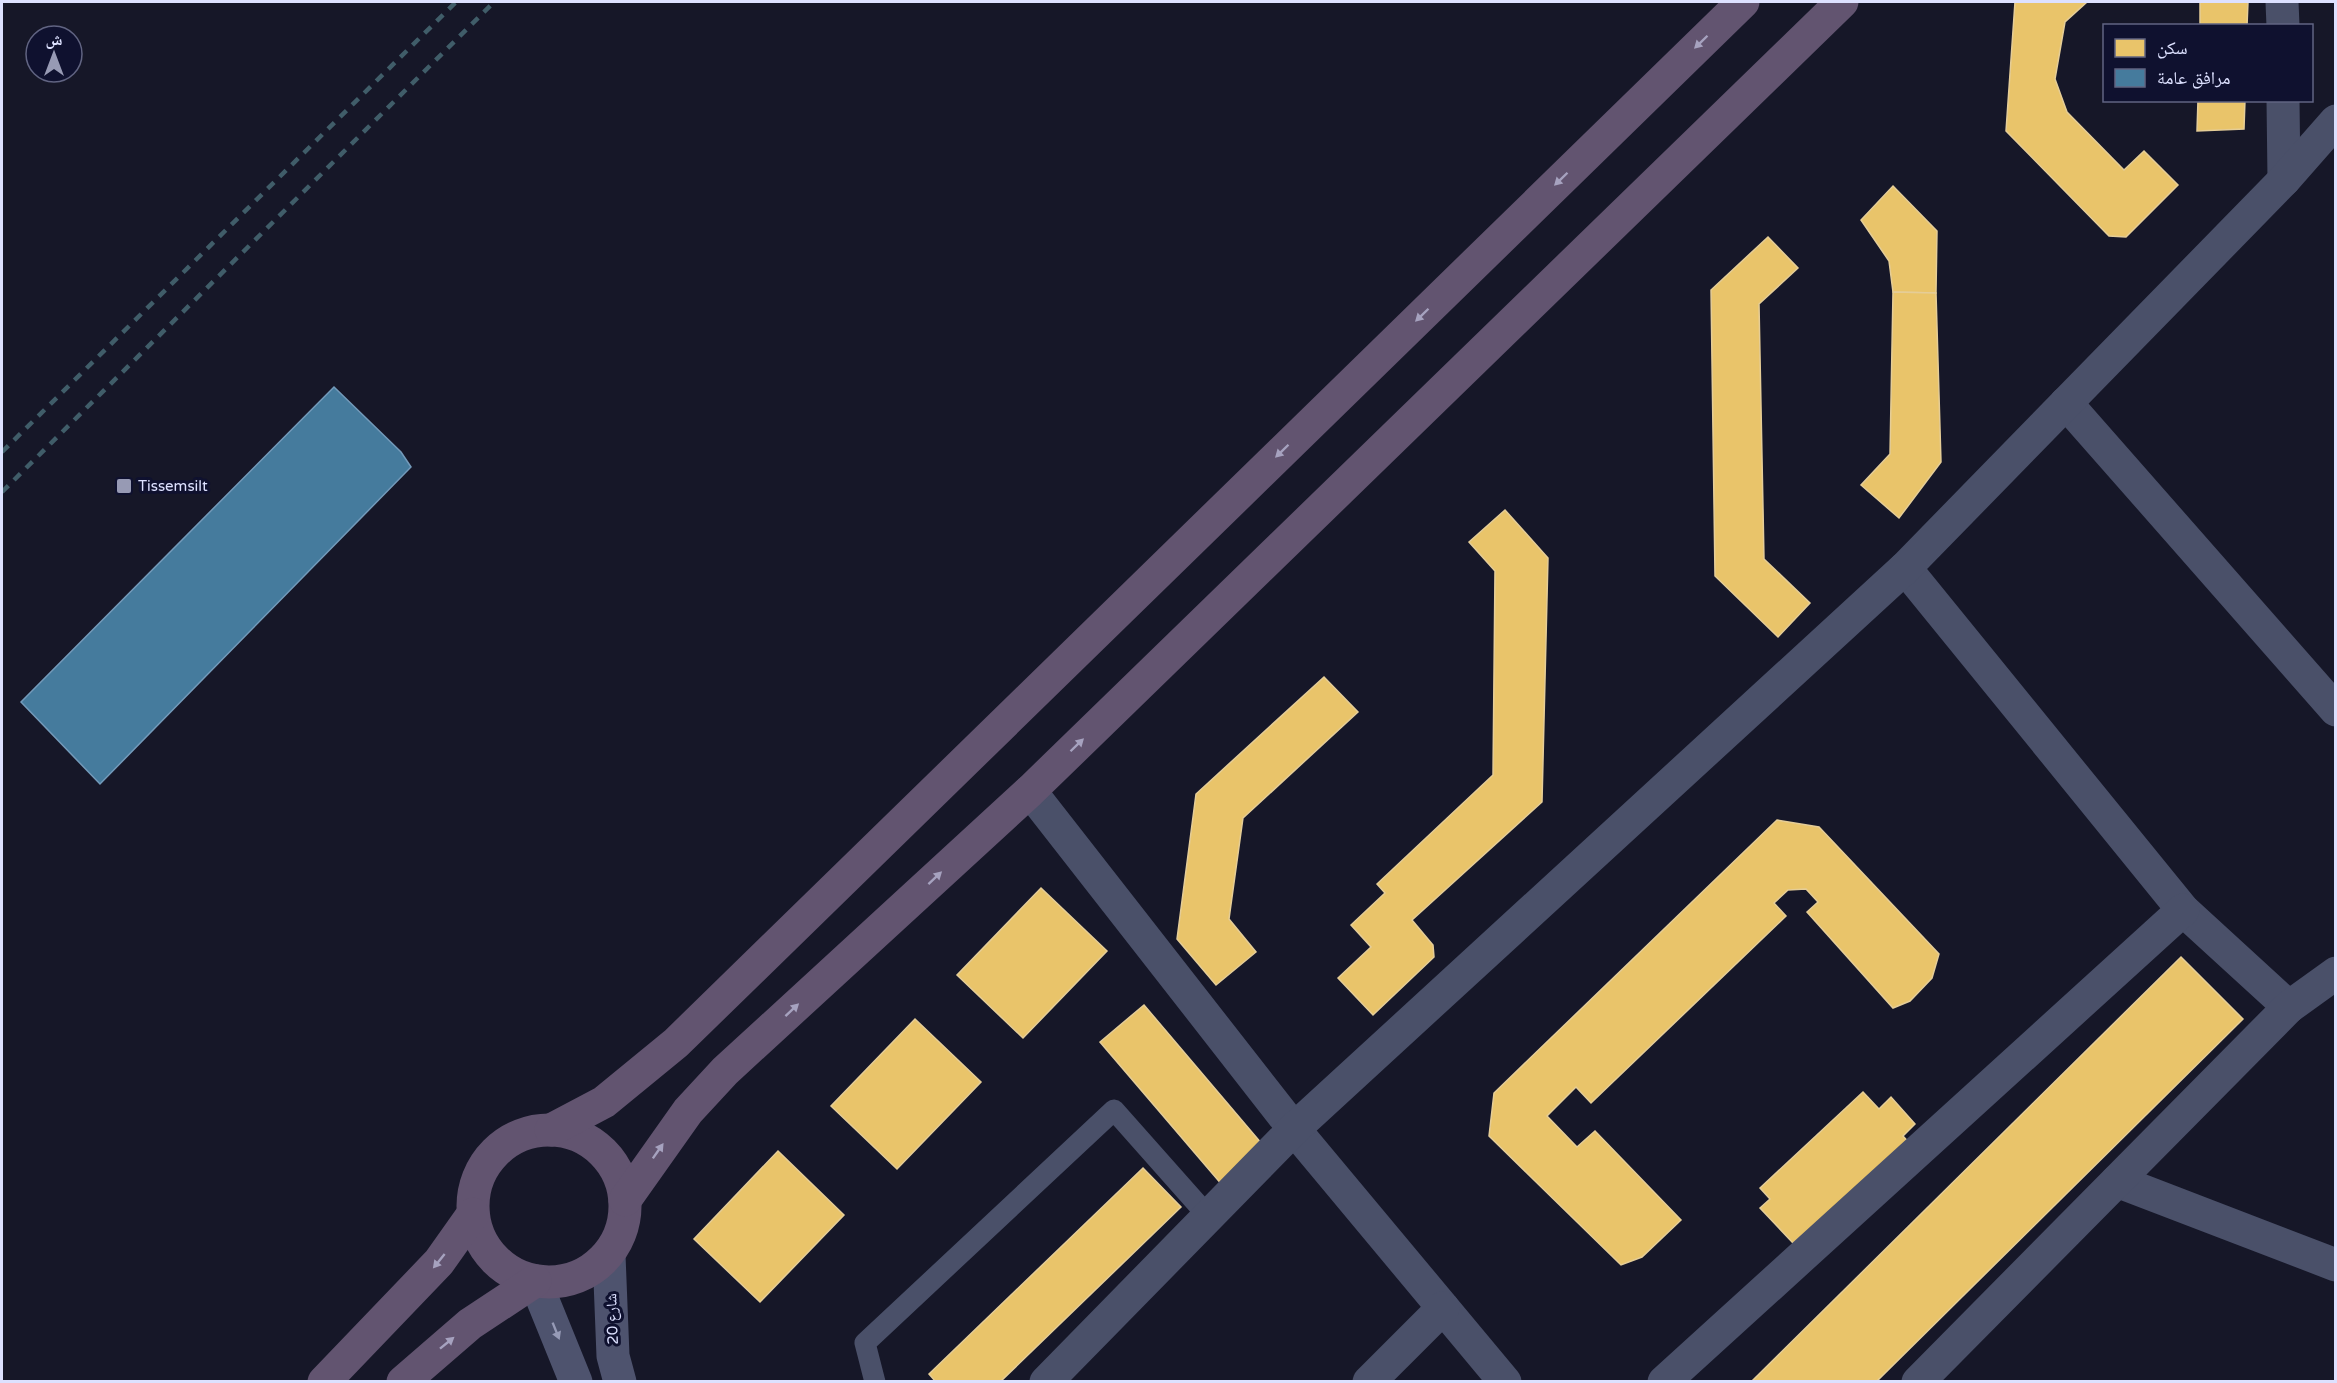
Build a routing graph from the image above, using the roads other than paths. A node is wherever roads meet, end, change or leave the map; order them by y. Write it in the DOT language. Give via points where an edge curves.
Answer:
graph roads {
  1 [pos="1743,2"];
  2 [pos="1842,2"];
  3 [pos="2282,2"];
  4 [pos="2283,24"];
  5 [pos="2283,102"];
  6 [pos="2336,121"];
  7 [pos="2284,180"];
  8 [pos="2066,403"];
  9 [pos="1905,568"];
  10 [pos="2336,710"];
  11 [pos="1030,791"];
  12 [pos="2183,910"];
  13 [pos="2336,973"];
  14 [pos="2289,1007"];
  15 [pos="1294,1129"];
  16 [pos="551,1130"];
  17 [pos="2117,1181"];
  18 [pos="625,1200"];
  19 [pos="473,1214"];
  20 [pos="1208,1216"];
  21 [pos="609,1255"];
  22 [pos="2336,1265"];
  23 [pos="535,1281"];
  24 [pos="1443,1308"];
  25 [pos="324,1382"];
  26 [pos="403,1382"];
  27 [pos="576,1382"];
  28 [pos="620,1382"];
  29 [pos="875,1382"];
  30 [pos="1046,1382"];
  31 [pos="1369,1382"];
  32 [pos="1505,1382"];
  33 [pos="1664,1382"];
  34 [pos="1918,1382"];
  1 -- 16 [label="highway, one-way" via="676,1043 604,1102"];
  11 -- 2 [label="highway, one-way"];
  3 -- 4 [label="street"];
  5 -- 7 [label="street"];
  6 -- 7 [label="street"];
  7 -- 8 [label="street"];
  8 -- 9 [label="street"];
  8 -- 10 [label="street"];
  9 -- 12 [label="street"];
  9 -- 15 [label="street"];
  11 -- 15 [label="street"];
  18 -- 11 [label="highway, one-way" via="687,1111 725,1071"];
  12 -- 14 [label="street"];
  12 -- 33 [label="street"];
  13 -- 14 [label="street"];
  14 -- 17 [label="street"];
  15 -- 20 [label="street"];
  15 -- 24 [label="street"];
  16 -- 18 [label="highway" via="570,1132 594,1143 612,1162 624,1186"];
  16 -- 19 [label="highway" via="518,1136 495,1151 480,1172 472,1197"];
  17 -- 22 [label="street"];
  17 -- 34 [label="street"];
  18 -- 21 [label="highway" via="621,1233"];
  19 -- 23 [label="highway" via="484,1247 500,1266"];
  19 -- 25 [label="highway, one-way" via="439,1262"];
  20 -- 29 [label="lane" via="1114,1110 866,1343"];
  20 -- 30 [label="street"];
  21 -- 23 [label="highway" via="591,1271 569,1281"];
  21 -- 28 [label="street, شارع 20" via="613,1356"];
  26 -- 23 [label="highway, one-way" via="470,1324"];
  23 -- 27 [label="street, one-way"];
  24 -- 31 [label="street"];
  24 -- 32 [label="street"];
}
